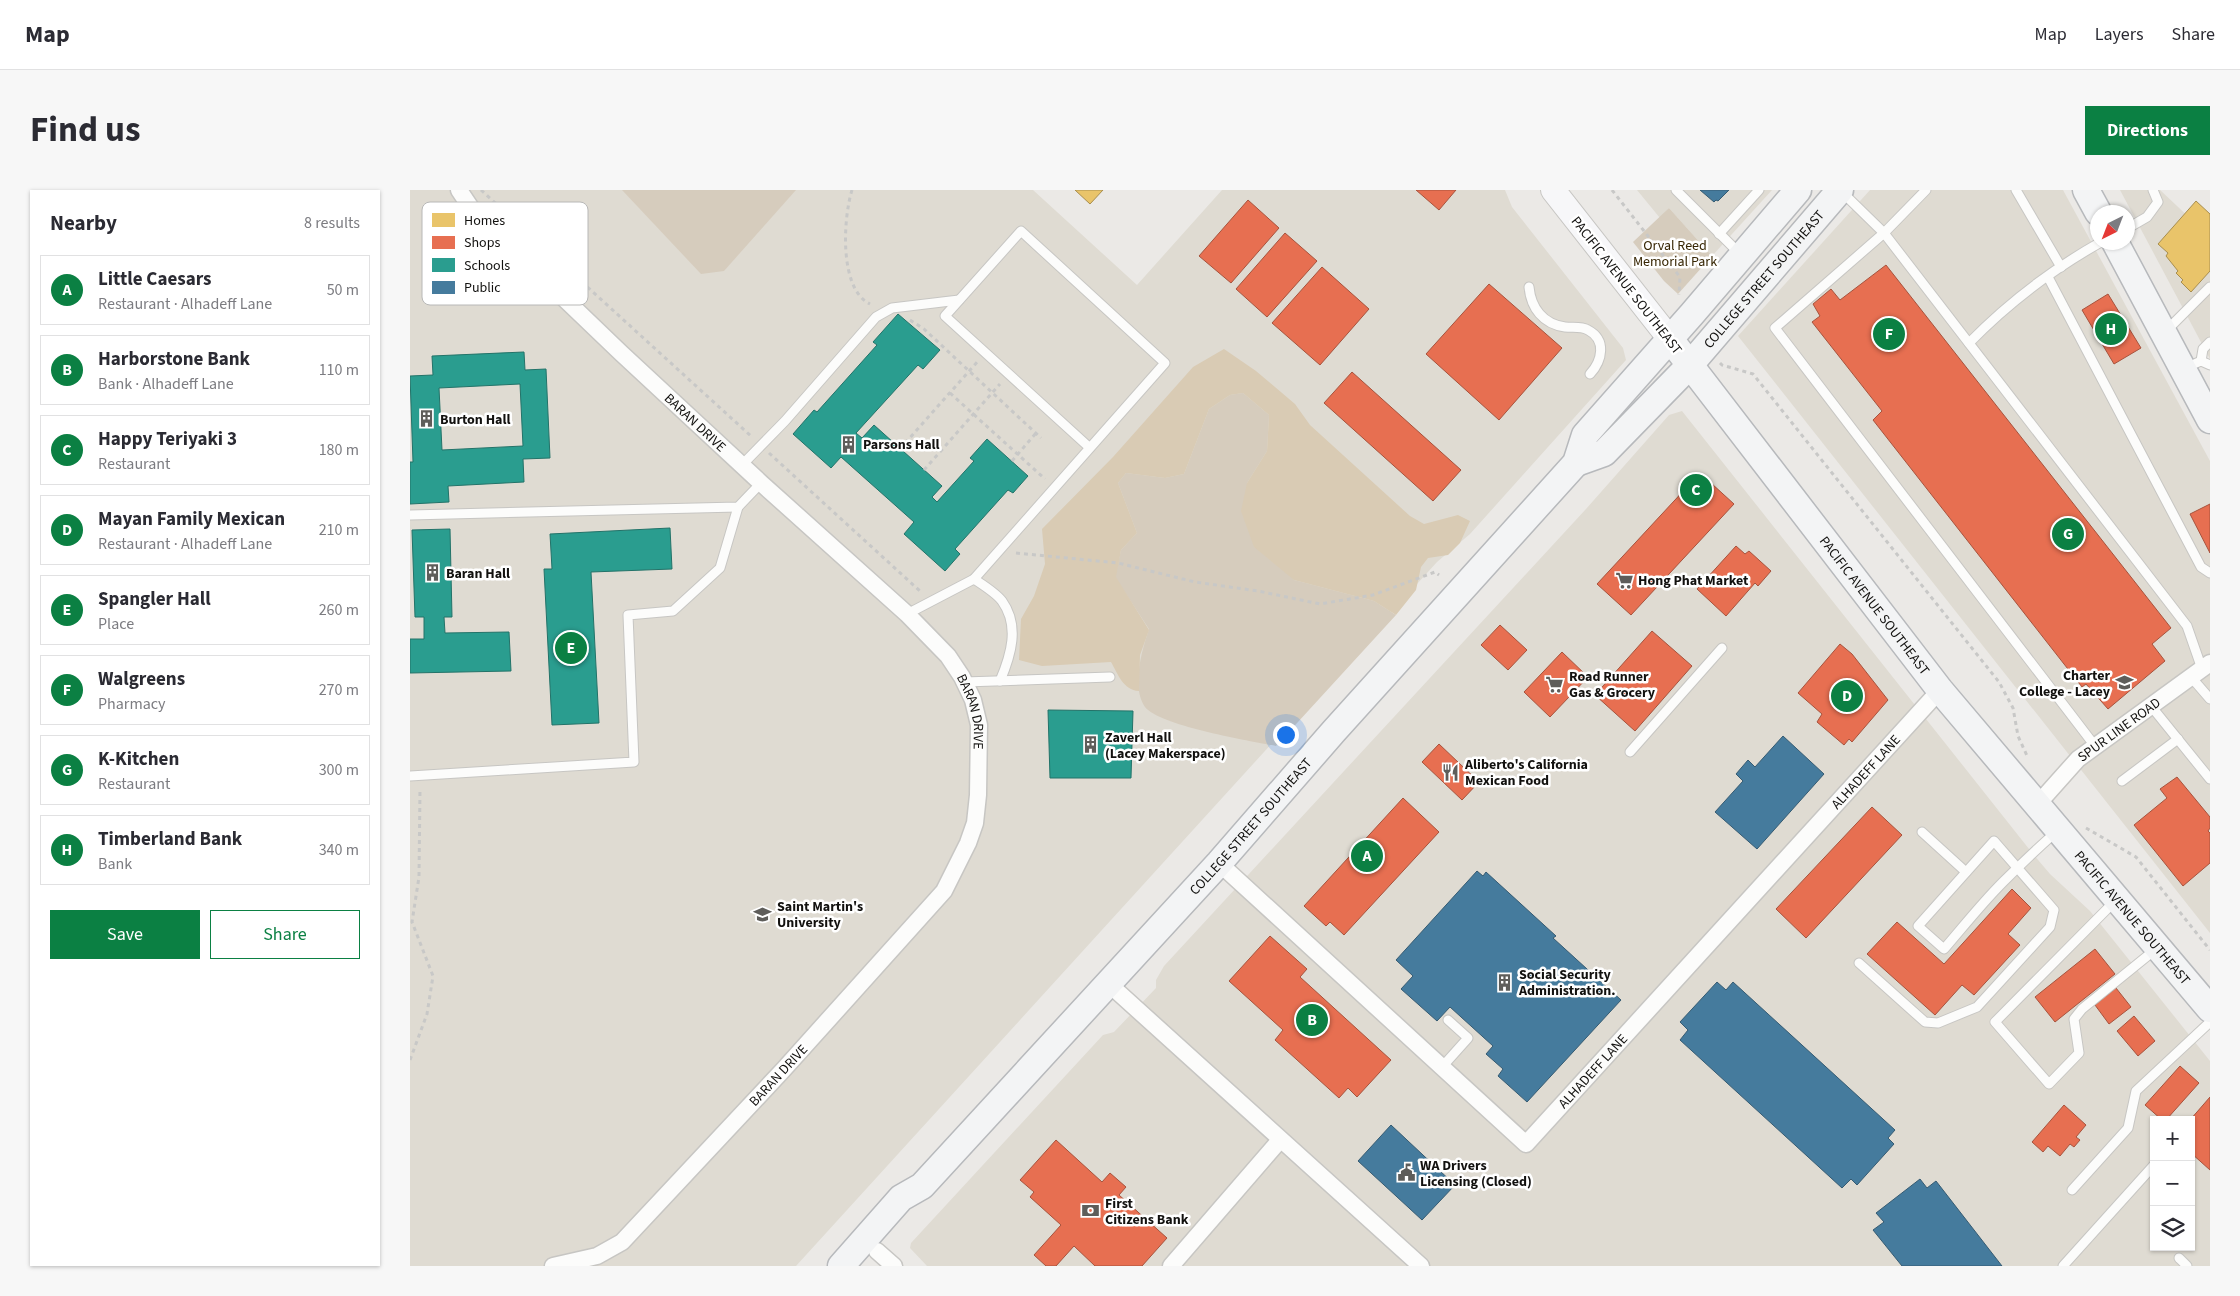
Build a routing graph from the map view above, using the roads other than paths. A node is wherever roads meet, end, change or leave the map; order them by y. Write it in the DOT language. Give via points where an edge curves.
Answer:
graph roads {
  1 [pos="459,190"];
  2 [pos="1553,190"];
  3 [pos="1676,190"];
  4 [pos="1759,190"];
  5 [pos="1798,190"];
  6 [pos="1840,190"];
  7 [pos="1926,190"];
  8 [pos="2016,190"];
  9 [pos="2086,190"];
  10 [pos="2154,190"];
  11 [pos="467,202"];
  12 [pos="2094,205"];
  13 [pos="2135,224"];
  14 [pos="1719,234"];
  15 [pos="1884,234"];
  16 [pos="2090,249"];
  17 [pos="2119,250"];
  18 [pos="1741,255"];
  19 [pos="2061,267"];
  20 [pos="2048,277"];
  21 [pos="1529,287"];
  22 [pos="2210,287"];
  23 [pos="959,300"];
  24 [pos="571,305"];
  25 [pos="2164,332"];
  26 [pos="1670,339"];
  27 [pos="2210,342"];
  28 [pos="1969,343"];
  29 [pos="2198,365"];
  30 [pos="1689,366"];
  31 [pos="1590,374"];
  32 [pos="2210,420"];
  33 [pos="1090,448"];
  34 [pos="1576,463"];
  35 [pos="742,465"];
  36 [pos="761,483"];
  37 [pos="738,507"];
  38 [pos="410,515"];
  39 [pos="2210,573"];
  40 [pos="974,579"];
  41 [pos="907,614"];
  42 [pos="1722,648"];
  43 [pos="2201,669"];
  44 [pos="1110,677"];
  45 [pos="1000,681"];
  46 [pos="964,682"];
  47 [pos="1940,690"];
  48 [pos="2210,699"];
  49 [pos="2151,706"];
  50 [pos="2178,739"];
  51 [pos="2095,746"];
  52 [pos="1630,752"];
  53 [pos="410,776"];
  54 [pos="2210,779"];
  55 [pos="2122,781"];
  56 [pos="2037,804"];
  57 [pos="2069,827"];
  58 [pos="1922,832"];
  59 [pos="1219,863"];
  60 [pos="2018,868"];
  61 [pos="1966,872"];
  62 [pos="2117,900"];
  63 [pos="2158,948"];
  64 [pos="1859,963"];
  65 [pos="1109,984"];
  66 [pos="2210,1009"];
  67 [pos="1448,1020"];
  68 [pos="2210,1022"];
  69 [pos="1442,1067"];
  70 [pos="1280,1140"];
  71 [pos="2150,1170"];
  72 [pos="922,1186"];
  73 [pos="2072,1190"];
  74 [pos="2179,1258"];
  75 [pos="878,1261"];
  76 [pos="553,1266"];
  77 [pos="840,1266"];
  78 [pos="1171,1266"];
  79 [pos="1421,1266"];
  80 [pos="2063,1266"];
  81 [pos="2187,1266"];
  1 -- 11 [label="street, BARAN DRIVE"];
  2 -- 26 [label="main road, PACIFIC AVENUE SOUTHEAST"];
  3 -- 14 [label="lane"];
  4 -- 14 [label="lane"];
  5 -- 18 [label="main road, COLLEGE STREET SOUTHEAST"];
  6 -- 15 [label="lane"];
  6 -- 30 [label="main road, COLLEGE STREET SOUTHEAST"];
  7 -- 15 [label="lane"];
  8 -- 19 [label="lane"];
  9 -- 12 [label="main road"];
  10 -- 13 [label="lane" via="2158,202 2147,217"];
  14 -- 18 [label="lane"];
  15 -- 28 [label="lane"];
  15 -- 51 [label="lane" via="1775,328"];
  16 -- 19 [label="lane"];
  17 -- 25 [label="main road"];
  18 -- 26 [label="main road, COLLEGE STREET SOUTHEAST"];
  19 -- 20 [label="lane"];
  20 -- 28 [label="lane" via="1994,317"];
  20 -- 39 [label="lane" via="2201,567"];
  21 -- 31 [label="lane" via="1534,308 1548,322 1582,328 1595,335 1601,358"];
  22 -- 25 [label="lane"];
  23 -- 33 [label="lane" via="945,316"];
  23 -- 33 [label="lane" via="1021,231 1165,363"];
  23 -- 35 [label="lane" via="892,308 876,317"];
  24 -- 35 [label="street, BARAN DRIVE"];
  25 -- 29 [label="main road"];
  26 -- 30 [label="main road, PACIFIC AVENUE SOUTHEAST"];
  26 -- 34 [label="main road, COLLEGE STREET SOUTHEAST" via="1585,435"];
  27 -- 29 [label="lane" via="2203,349"];
  28 -- 43 [label="lane" via="2187,626"];
  29 -- 32 [label="main road"];
  30 -- 34 [label="main road, COLLEGE STREET SOUTHEAST" via="1604,453"];
  30 -- 47 [label="main road, PACIFIC AVENUE SOUTHEAST"];
  33 -- 40 [label="lane"];
  34 -- 59 [label="main road, COLLEGE STREET SOUTHEAST"];
  35 -- 36 [label="street, BARAN DRIVE"];
  36 -- 37 [label="lane"];
  36 -- 41 [label="street, BARAN DRIVE"];
  37 -- 38 [label="lane"];
  37 -- 53 [label="lane" via="720,568 673,612 628,615 634,762"];
  40 -- 41 [label="lane"];
  40 -- 45 [label="lane" via="1002,600 1013,625 1010,658"];
  41 -- 46 [label="street, BARAN DRIVE" via="948,656"];
  42 -- 52 [label="lane"];
  43 -- 48 [label="lane"];
  43 -- 49 [label="street, SPUR LINE ROAD"];
  44 -- 45 [label="lane"];
  45 -- 46 [label="lane"];
  46 -- 76 [label="street, BARAN DRIVE" via="973,700 979,725 978,795 975,823 944,891 622,1242 597,1256"];
  47 -- 56 [label="main road, PACIFIC AVENUE SOUTHEAST"];
  47 -- 69 [label="street, ALHADEFF LANE" via="1526,1144"];
  49 -- 50 [label="lane"];
  49 -- 51 [label="street, SPUR LINE ROAD"];
  50 -- 54 [label="lane"];
  50 -- 55 [label="lane"];
  51 -- 56 [label="street, SPUR LINE ROAD" via="2078,759"];
  56 -- 57 [label="main road, PACIFIC AVENUE SOUTHEAST"];
  57 -- 60 [label="lane"];
  57 -- 62 [label="main road, PACIFIC AVENUE SOUTHEAST"];
  58 -- 61 [label="lane"];
  59 -- 65 [label="main road, COLLEGE STREET SOUTHEAST"];
  59 -- 69 [label="street, ALHADEFF LANE"];
  60 -- 61 [label="lane" via="1994,842"];
  60 -- 61 [label="lane" via="1944,949 1918,926"];
  60 -- 64 [label="lane" via="2054,910 2050,927 1976,1007 1938,1023 1925,1022"];
  62 -- 63 [label="main road, PACIFIC AVENUE SOUTHEAST"];
  62 -- 63 [label="lane" via="1995,1022 2049,1084 2079,1053 2074,1019 2082,1009"];
  63 -- 66 [label="main road, PACIFIC AVENUE SOUTHEAST"];
  65 -- 70 [label="street"];
  65 -- 72 [label="main road, COLLEGE STREET SOUTHEAST"];
  67 -- 69 [label="lane" via="1468,1038"];
  68 -- 73 [label="lane" via="2136,1091 2128,1128"];
  70 -- 78 [label="street"];
  70 -- 79 [label="street"];
  71 -- 80 [label="lane"];
  72 -- 75 [label="main road, COLLEGE STREET SOUTHEAST" via="913,1210"];
  72 -- 77 [label="main road, COLLEGE STREET SOUTHEAST" via="901,1198"];
  74 -- 81 [label="lane"];
}
